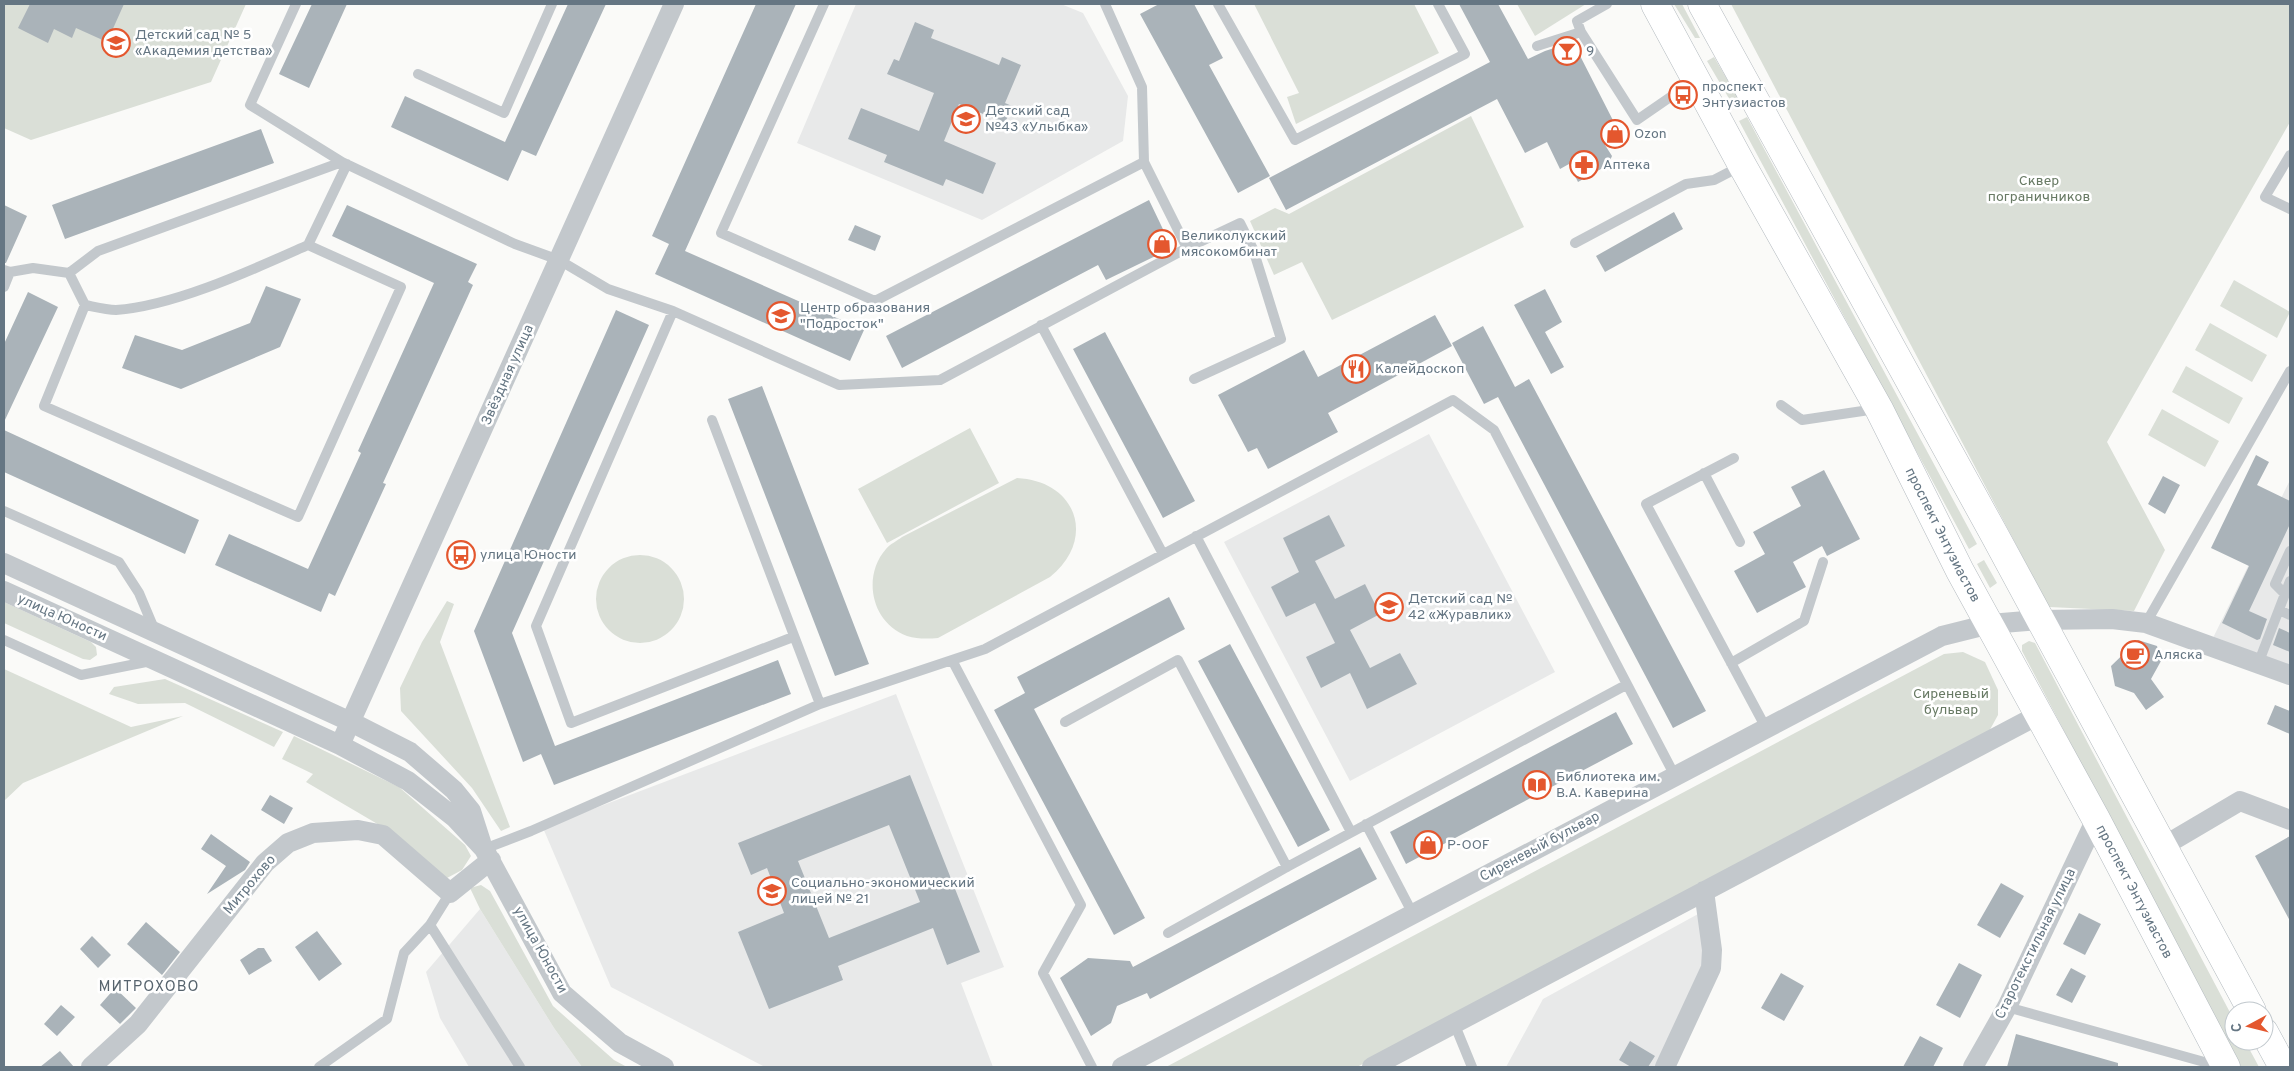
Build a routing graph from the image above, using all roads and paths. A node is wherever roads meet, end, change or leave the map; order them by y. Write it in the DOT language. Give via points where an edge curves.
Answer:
graph roads {
  1 [pos="296,4"];
  2 [pos="552,4"];
  3 [pos="674,4"];
  4 [pos="824,4"];
  5 [pos="1105,4"];
  6 [pos="1218,4"];
  7 [pos="1438,4"];
  8 [pos="1608,4"];
  9 [pos="1655,4"];
  10 [pos="1702,4"];
  11 [pos="1581,32"];
  12 [pos="1537,46"];
  13 [pos="418,74"];
  14 [pos="1696,79"];
  15 [pos="2290,155"];
  16 [pos="1144,162"];
  17 [pos="344,163"];
  18 [pos="1742,165"];
  19 [pos="2290,209"];
  20 [pos="1575,243"];
  21 [pos="308,245"];
  22 [pos="1186,248"];
  23 [pos="560,260"];
  24 [pos="7,271"];
  25 [pos="69,273"];
  26 [pos="4,286"];
  27 [pos="85,305"];
  28 [pos="674,312"];
  29 [pos="1041,326"];
  30 [pos="2290,371"];
  31 [pos="1194,379"];
  32 [pos="1780,405"];
  33 [pos="1879,409"];
  34 [pos="712,420"];
  35 [pos="1734,458"];
  36 [pos="1704,473"];
  37 [pos="4,511"];
  38 [pos="1196,536"];
  39 [pos="1740,542"];
  40 [pos="2290,551"];
  41 [pos="1163,554"];
  42 [pos="1823,562"];
  43 [pos="4,563"];
  44 [pos="2290,581"];
  45 [pos="4,592"];
  46 [pos="2284,593"];
  47 [pos="2279,610"];
  48 [pos="2290,615"];
  49 [pos="2039,620"];
  50 [pos="2146,623"];
  51 [pos="1990,624"];
  52 [pos="155,632"];
  53 [pos="793,637"];
  54 [pos="4,640"];
  55 [pos="155,660"];
  56 [pos="952,660"];
  57 [pos="1731,663"];
  58 [pos="2258,664"];
  59 [pos="2290,675"];
  60 [pos="1626,685"];
  61 [pos="820,704"];
  62 [pos="2038,715"];
  63 [pos="351,722"];
  64 [pos="1065,722"];
  65 [pos="1766,728"];
  66 [pos="340,745"];
  67 [pos="1674,776"];
  68 [pos="2096,819"];
  69 [pos="2290,820"];
  70 [pos="1366,824"];
  71 [pos="1351,832"];
  72 [pos="2162,847"];
  73 [pos="487,854"];
  74 [pos="1287,866"];
  75 [pos="1704,891"];
  76 [pos="450,893"];
  77 [pos="1413,914"];
  78 [pos="430,925"];
  79 [pos="1168,933"];
  80 [pos="2247,1001"];
  81 [pos="2007,1007"];
  82 [pos="1454,1023"];
  83 [pos="2274,1050"];
  84 [pos="2224,1064"];
  85 [pos="91,1067"];
  86 [pos="319,1067"];
  87 [pos="520,1067"];
  88 [pos="664,1067"];
  89 [pos="1092,1067"];
  90 [pos="1122,1067"];
  91 [pos="1372,1067"];
  92 [pos="1472,1067"];
  93 [pos="1665,1067"];
  94 [pos="1974,1067"];
  95 [pos="2283,1067"];
  1 -- 17 [label="lane" via="250,105"];
  2 -- 13 [label="lane" via="504,113"];
  3 -- 23 [label="street, Звёздная улица"];
  4 -- 16 [label="lane" via="721,233 874,301"];
  5 -- 16 [label="lane" via="1142,87"];
  6 -- 7 [label="lane" via="1295,140 1465,54"];
  8 -- 11 [label="lane" via="1576,21"];
  9 -- 14 [label="main road, проспект Энтузиастов"];
  10 -- 49 [label="main road"];
  11 -- 12 [label="lane"];
  11 -- 14 [label="lane" via="1637,120"];
  14 -- 18 [label="main road, проспект Энтузиастов"];
  15 -- 19 [label="lane" via="2265,197"];
  16 -- 22 [label="lane"];
  17 -- 21 [label="lane"];
  17 -- 23 [label="lane" via="515,244"];
  17 -- 25 [label="lane" via="98,251"];
  18 -- 20 [label="lane" via="1714,180 1686,184"];
  18 -- 33 [label="main road, проспект Энтузиастов"];
  21 -- 27 [label="lane" via="240,275 163,301 115,310"];
  21 -- 27 [label="lane" via="401,286 298,517 44,406"];
  22 -- 29 [label="lane"];
  22 -- 31 [label="lane" via="1240,223 1253,249 1281,340"];
  23 -- 28 [label="lane" via="608,289"];
  23 -- 63 [label="street, Звёздная улица"];
  24 -- 25 [label="lane" via="34,268"];
  24 -- 26 [label="lane"];
  25 -- 27 [label="lane"];
  28 -- 29 [label="lane" via="839,385 940,380"];
  28 -- 53 [label="lane" via="536,626 564,705 571,723"];
  29 -- 41 [label="lane"];
  30 -- 50 [label="lane"];
  32 -- 33 [label="lane" via="1802,420"];
  33 -- 51 [label="main road, проспект Энтузиастов"];
  34 -- 53 [label="lane"];
  35 -- 36 [label="lane"];
  36 -- 39 [label="lane"];
  36 -- 57 [label="lane" via="1646,504"];
  37 -- 52 [label="lane" via="119,562 140,593"];
  38 -- 41 [label="lane"];
  38 -- 60 [label="lane" via="1453,400 1494,430"];
  38 -- 71 [label="lane"];
  40 -- 46 [label="lane" via="2274,584"];
  41 -- 56 [label="lane" via="985,649"];
  42 -- 57 [label="lane" via="1804,621"];
  43 -- 52 [label="street, улица Юности"];
  44 -- 46 [label="lane"];
  45 -- 55 [label="street, улица Юности"];
  46 -- 47 [label="lane"];
  47 -- 48 [label="lane"];
  47 -- 58 [label="lane"];
  49 -- 50 [label="street, Сиреневый бульвар" via="2112,618"];
  49 -- 51 [label="street, Сиреневый бульвар"];
  49 -- 72 [label="main road"];
  50 -- 58 [label="street, Сиреневый бульвар"];
  51 -- 62 [label="main road, проспект Энтузиастов"];
  51 -- 65 [label="street, Сиреневый бульвар" via="1942,636"];
  52 -- 63 [label="street, улица Юности"];
  53 -- 61 [label="lane"];
  54 -- 55 [label="lane" via="81,675"];
  55 -- 66 [label="street, улица Юности"];
  56 -- 61 [label="lane"];
  56 -- 89 [label="lane" via="1081,905 1044,974"];
  57 -- 65 [label="lane"];
  58 -- 59 [label="street, Сиреневый бульвар"];
  60 -- 67 [label="lane"];
  60 -- 70 [label="lane"];
  61 -- 73 [label="lane" via="531,831"];
  62 -- 68 [label="main road, проспект Энтузиастов"];
  62 -- 75 [label="street"];
  63 -- 66 [label="street, Звёздная улица"];
  63 -- 73 [label="street, улица Юности" via="410,752 454,790 471,811"];
  64 -- 74 [label="lane" via="1178,660"];
  65 -- 67 [label="street, Сиреневый бульвар"];
  66 -- 73 [label="street, улица Юности" via="408,781 455,818"];
  67 -- 77 [label="street, Сиреневый бульвар"];
  68 -- 81 [label="street, Старотекстильная улица"];
  68 -- 84 [label="main road, проспект Энтузиастов"];
  69 -- 72 [label="street" via="2240,801"];
  70 -- 71 [label="lane"];
  70 -- 77 [label="lane"];
  71 -- 74 [label="lane"];
  72 -- 80 [label="main road"];
  73 -- 76 [label="street"];
  73 -- 88 [label="street, улица Юности" via="562,993 620,1043"];
  74 -- 79 [label="lane"];
  75 -- 82 [label="street"];
  75 -- 93 [label="street" via="1712,950 1711,968"];
  76 -- 78 [label="lane"];
  76 -- 85 [label="street, Митрохово" via="383,835 358,830 335,831 313,833 288,842 265,863 138,1024"];
  77 -- 90 [label="street, Сиреневый бульвар"];
  78 -- 86 [label="lane" via="404,953 387,1019"];
  78 -- 87 [label="lane"];
  81 -- 84 [label="lane" via="2215,1065"];
  81 -- 94 [label="street, Старотекстильная улица"];
  82 -- 91 [label="street"];
  82 -- 92 [label="lane"];
  83 -- 95 [label="main road"];
}
